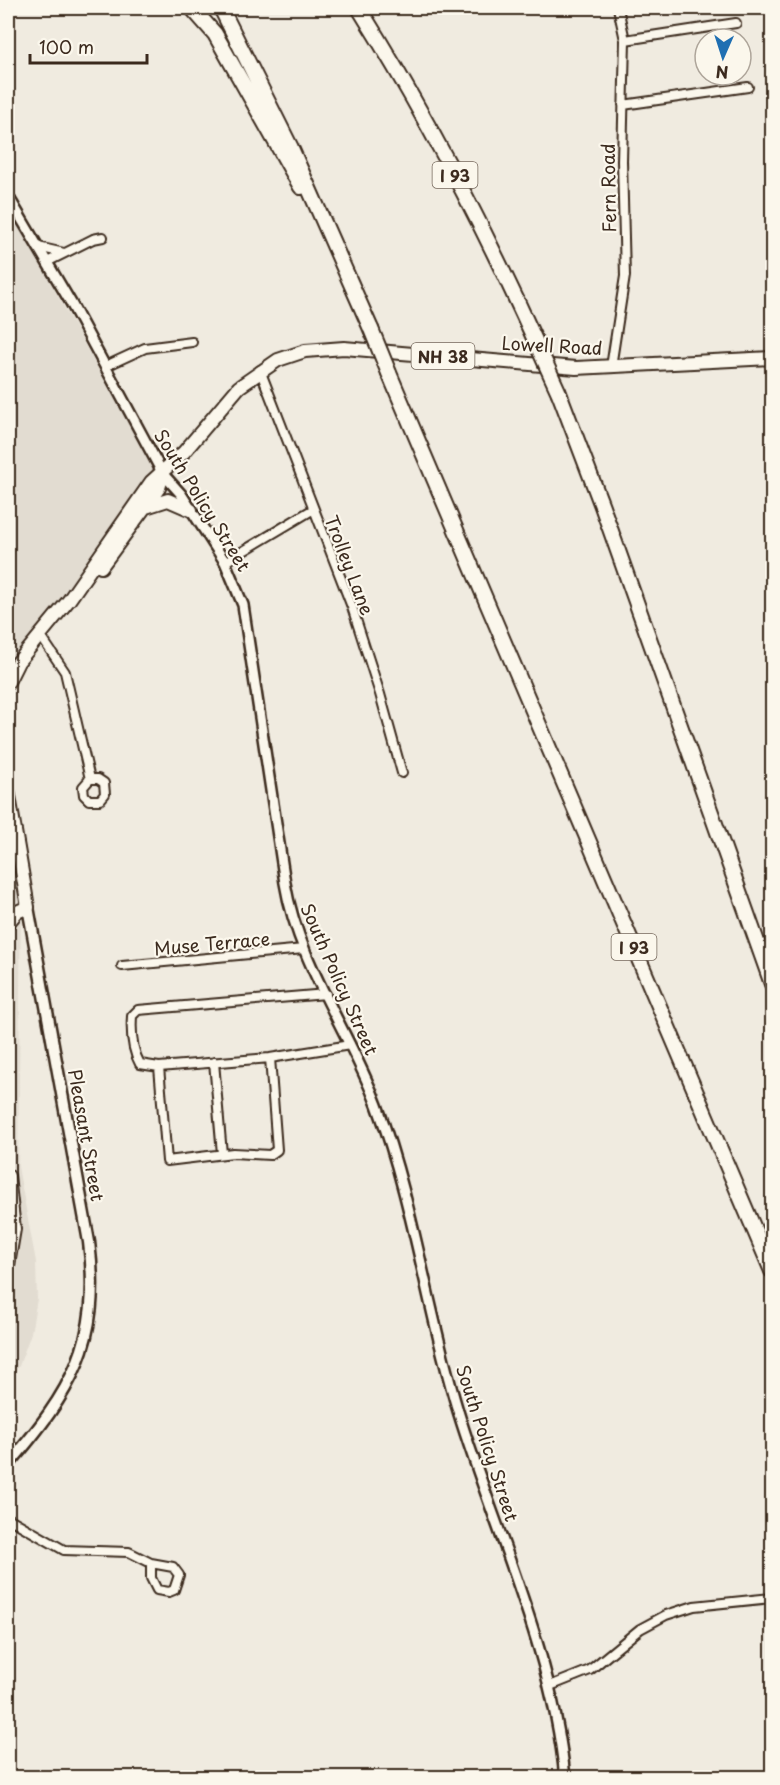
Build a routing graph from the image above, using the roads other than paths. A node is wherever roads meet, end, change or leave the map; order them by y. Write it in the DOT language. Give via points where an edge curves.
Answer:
graph roads {
  1 [pos="192,8"];
  2 [pos="221,8"];
  3 [pos="359,8"];
  4 [pos="618,8"];
  5 [pos="736,23"];
  6 [pos="625,40"];
  7 [pos="748,87"];
  8 [pos="623,105"];
  9 [pos="8,196"];
  10 [pos="103,237"];
  11 [pos="335,245"];
  12 [pos="38,247"];
  13 [pos="66,253"];
  14 [pos="47,262"];
  15 [pos="192,342"];
  16 [pos="772,357"];
  17 [pos="106,366"];
  18 [pos="611,367"];
  19 [pos="260,370"];
  20 [pos="164,474"];
  21 [pos="145,508"];
  22 [pos="191,510"];
  23 [pos="312,510"];
  24 [pos="225,562"];
  25 [pos="69,600"];
  26 [pos="40,634"];
  27 [pos="8,682"];
  28 [pos="402,773"];
  29 [pos="90,779"];
  30 [pos="8,790"];
  31 [pos="28,907"];
  32 [pos="8,923"];
  33 [pos="304,949"];
  34 [pos="122,966"];
  35 [pos="772,984"];
  36 [pos="326,994"];
  37 [pos="350,1045"];
  38 [pos="270,1058"];
  39 [pos="214,1062"];
  40 [pos="159,1067"];
  41 [pos="222,1154"];
  42 [pos="8,1176"];
  43 [pos="8,1265"];
  44 [pos="772,1271"];
  45 [pos="8,1465"];
  46 [pos="8,1518"];
  47 [pos="151,1563"];
  48 [pos="772,1598"];
  49 [pos="550,1686"];
  50 [pos="565,1778"];
  1 -- 11 [label="highway" via="215,34"];
  2 -- 11 [label="highway, I 93"];
  3 -- 35 [label="highway, I 93, bridge" via="461,186 558,393"];
  4 -- 6 [label="street, Fern Road"];
  5 -- 6 [label="street"];
  6 -- 8 [label="street, Fern Road"];
  7 -- 8 [label="street"];
  8 -- 18 [label="street, Fern Road" via="625,276"];
  9 -- 12 [label="street, South Policy Street"];
  10 -- 13 [label="street"];
  11 -- 44 [label="highway, I 93, bridge"];
  12 -- 13 [label="street"];
  12 -- 14 [label="street, South Policy Street"];
  13 -- 14 [label="street"];
  14 -- 17 [label="street, South Policy Street"];
  15 -- 17 [label="street" via="145,348"];
  16 -- 18 [label="main road, Lowell Road / NH 38"];
  17 -- 20 [label="street, South Policy Street"];
  18 -- 19 [label="main road, Lowell Road / NH 38" via="558,367 337,348 305,351"];
  19 -- 20 [label="main road, Lowell Road / NH 38" via="239,387"];
  19 -- 23 [label="street, Trolley Lane"];
  20 -- 21 [label="main road, NH 38"];
  20 -- 22 [label="street, South Policy Street"];
  20 -- 25 [label="main road, NH 38" via="151,482"];
  21 -- 22 [label="main road" via="168,500"];
  21 -- 25 [label="main road, NH 38" via="82,592"];
  22 -- 24 [label="street, South Policy Street"];
  23 -- 24 [label="street"];
  23 -- 28 [label="street, Trolley Lane" via="352,608"];
  24 -- 33 [label="street, South Policy Street" via="246,614 288,901"];
  25 -- 26 [label="main road, NH 38"];
  26 -- 27 [label="main road, NH 38"];
  26 -- 29 [label="street" via="65,672"];
  30 -- 31 [label="main road, Pleasant Street"];
  31 -- 32 [label="main road"];
  31 -- 45 [label="main road, Pleasant Street" via="89,1242 92,1297 87,1333 69,1384"];
  33 -- 34 [label="street, Muse Terrace"];
  33 -- 36 [label="street, South Policy Street"];
  36 -- 37 [label="street, South Policy Street"];
  36 -- 40 [label="street" via="138,1010 132,1016 131,1027 135,1056 140,1064"];
  37 -- 38 [label="street"];
  37 -- 49 [label="street, South Policy Street" via="388,1138 458,1412"];
  38 -- 39 [label="street"];
  38 -- 41 [label="street" via="278,1150 270,1155"];
  39 -- 40 [label="street"];
  39 -- 41 [label="street"];
  40 -- 41 [label="street" via="167,1161"];
  42 -- 43 [label="main road" via="14,1229"];
  46 -- 47 [label="street" via="64,1550 129,1552"];
  47 -- 47 [label="street" via="168,1564 177,1570 180,1581 174,1590 157,1590"];
  48 -- 49 [label="street" via="694,1606 666,1615 640,1629 590,1670"];
  49 -- 50 [label="street, South Policy Street"];
}
